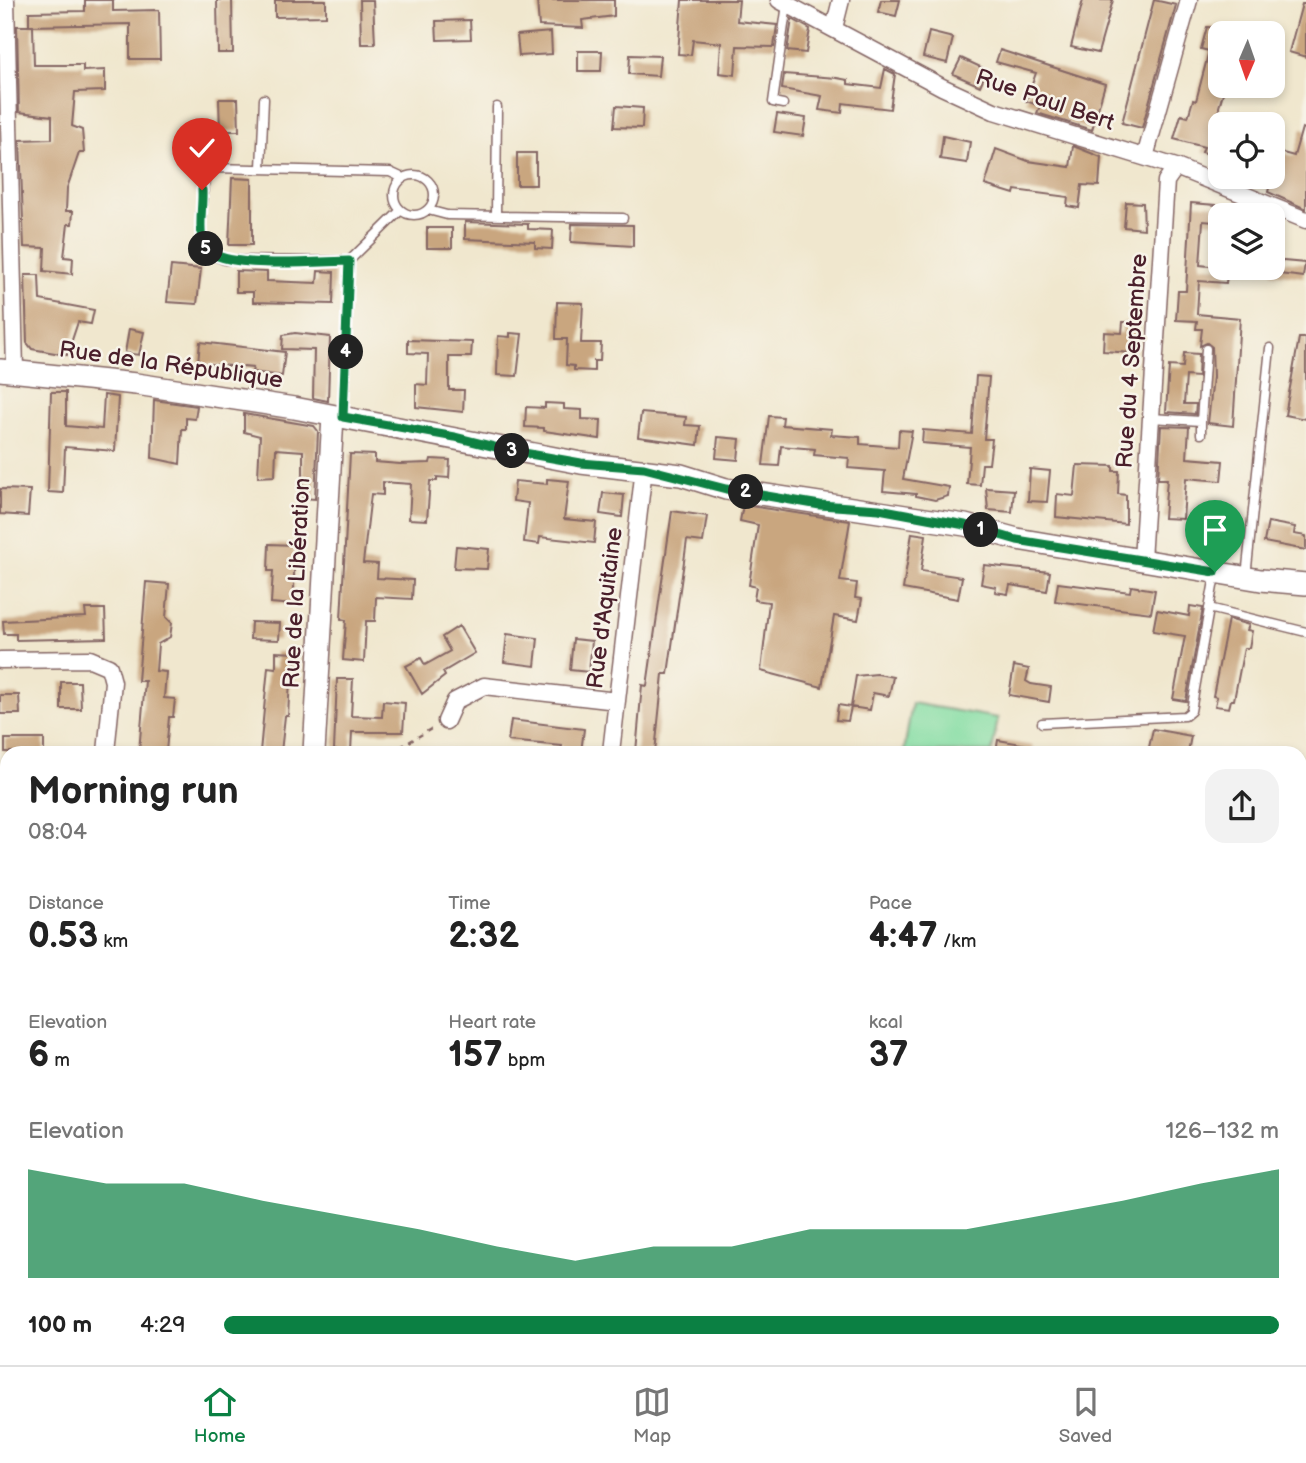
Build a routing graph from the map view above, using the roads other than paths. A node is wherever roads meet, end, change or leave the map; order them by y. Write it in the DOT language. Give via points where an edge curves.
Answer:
graph roads {
  1 [pos="6,0"];
  2 [pos="841,0"];
  3 [pos="1189,0"];
  4 [pos="783,2"];
  5 [pos="834,28"];
  6 [pos="264,99"];
  7 [pos="783,104"];
  8 [pos="497,107"];
  9 [pos="1145,158"];
  10 [pos="1176,167"];
  11 [pos="261,168"];
  12 [pos="403,178"];
  13 [pos="428,209"];
  14 [pos="401,210"];
  15 [pos="496,216"];
  16 [pos="623,218"];
  17 [pos="1306,220"];
  18 [pos="349,261"];
  19 [pos="1270,348"];
  20 [pos="1206,349"];
  21 [pos="7,370"];
  22 [pos="338,417"];
  23 [pos="1151,418"];
  24 [pos="1202,421"];
  25 [pos="1201,434"];
  26 [pos="644,468"];
  27 [pos="1142,560"];
  28 [pos="1215,572"];
  29 [pos="1254,578"];
  30 [pos="1306,584"];
  31 [pos="1306,598"];
  32 [pos="1209,608"];
  33 [pos="1306,632"];
  34 [pos="0,660"];
  35 [pos="617,701"];
  36 [pos="446,721"];
  37 [pos="1042,723"];
  38 [pos="107,746"];
  39 [pos="314,746"];
  40 [pos="612,746"];
  1 -- 21 [label="street"];
  2 -- 5 [label="street"];
  3 -- 9 [label="street"];
  4 -- 5 [label="street, Rue Paul Bert"];
  4 -- 7 [label="lane" via="773,102"];
  5 -- 9 [label="street, Rue Paul Bert" via="994,111"];
  6 -- 11 [label="lane"];
  8 -- 15 [label="lane"];
  9 -- 10 [label="street, Rue Paul Bert"];
  10 -- 17 [label="street, Rue Paul Bert"];
  10 -- 23 [label="street, Rue du 4 Septembre" via="1166,181"];
  11 -- 12 [label="lane" via="390,172"];
  11 -- 18 [label="lane" via="214,168 208,173 202,190 203,243 208,253 244,262"];
  12 -- 13 [label="lane" via="415,175 430,184 434,197"];
  12 -- 14 [label="lane" via="394,197"];
  13 -- 14 [label="lane" via="415,215"];
  13 -- 15 [label="lane" via="447,215"];
  14 -- 18 [label="lane"];
  15 -- 16 [label="lane"];
  18 -- 22 [label="lane"];
  19 -- 29 [label="lane"];
  20 -- 24 [label="lane"];
  21 -- 22 [label="street, Rue de la République" via="136,384"];
  22 -- 26 [label="street, Rue de la République" via="581,463"];
  22 -- 39 [label="street, Rue de la Libération"];
  23 -- 24 [label="lane"];
  23 -- 27 [label="street, Rue du 4 Septembre"];
  24 -- 25 [label="lane"];
  26 -- 27 [label="street, Rue de la République" via="726,489 820,505 879,509 1017,540"];
  26 -- 35 [label="street, Rue d'Aquitaine"];
  27 -- 28 [label="street, Rue de la République"];
  28 -- 29 [label="street, Rue de la République"];
  28 -- 32 [label="lane"];
  29 -- 30 [label="street"];
  29 -- 31 [label="street"];
  32 -- 33 [label="lane"];
  32 -- 37 [label="lane" via="1191,711 1185,716"];
  34 -- 38 [label="street" via="90,659 109,667 113,682"];
  35 -- 36 [label="street" via="484,686 455,701"];
  35 -- 40 [label="street, Rue d'Aquitaine"];
}
